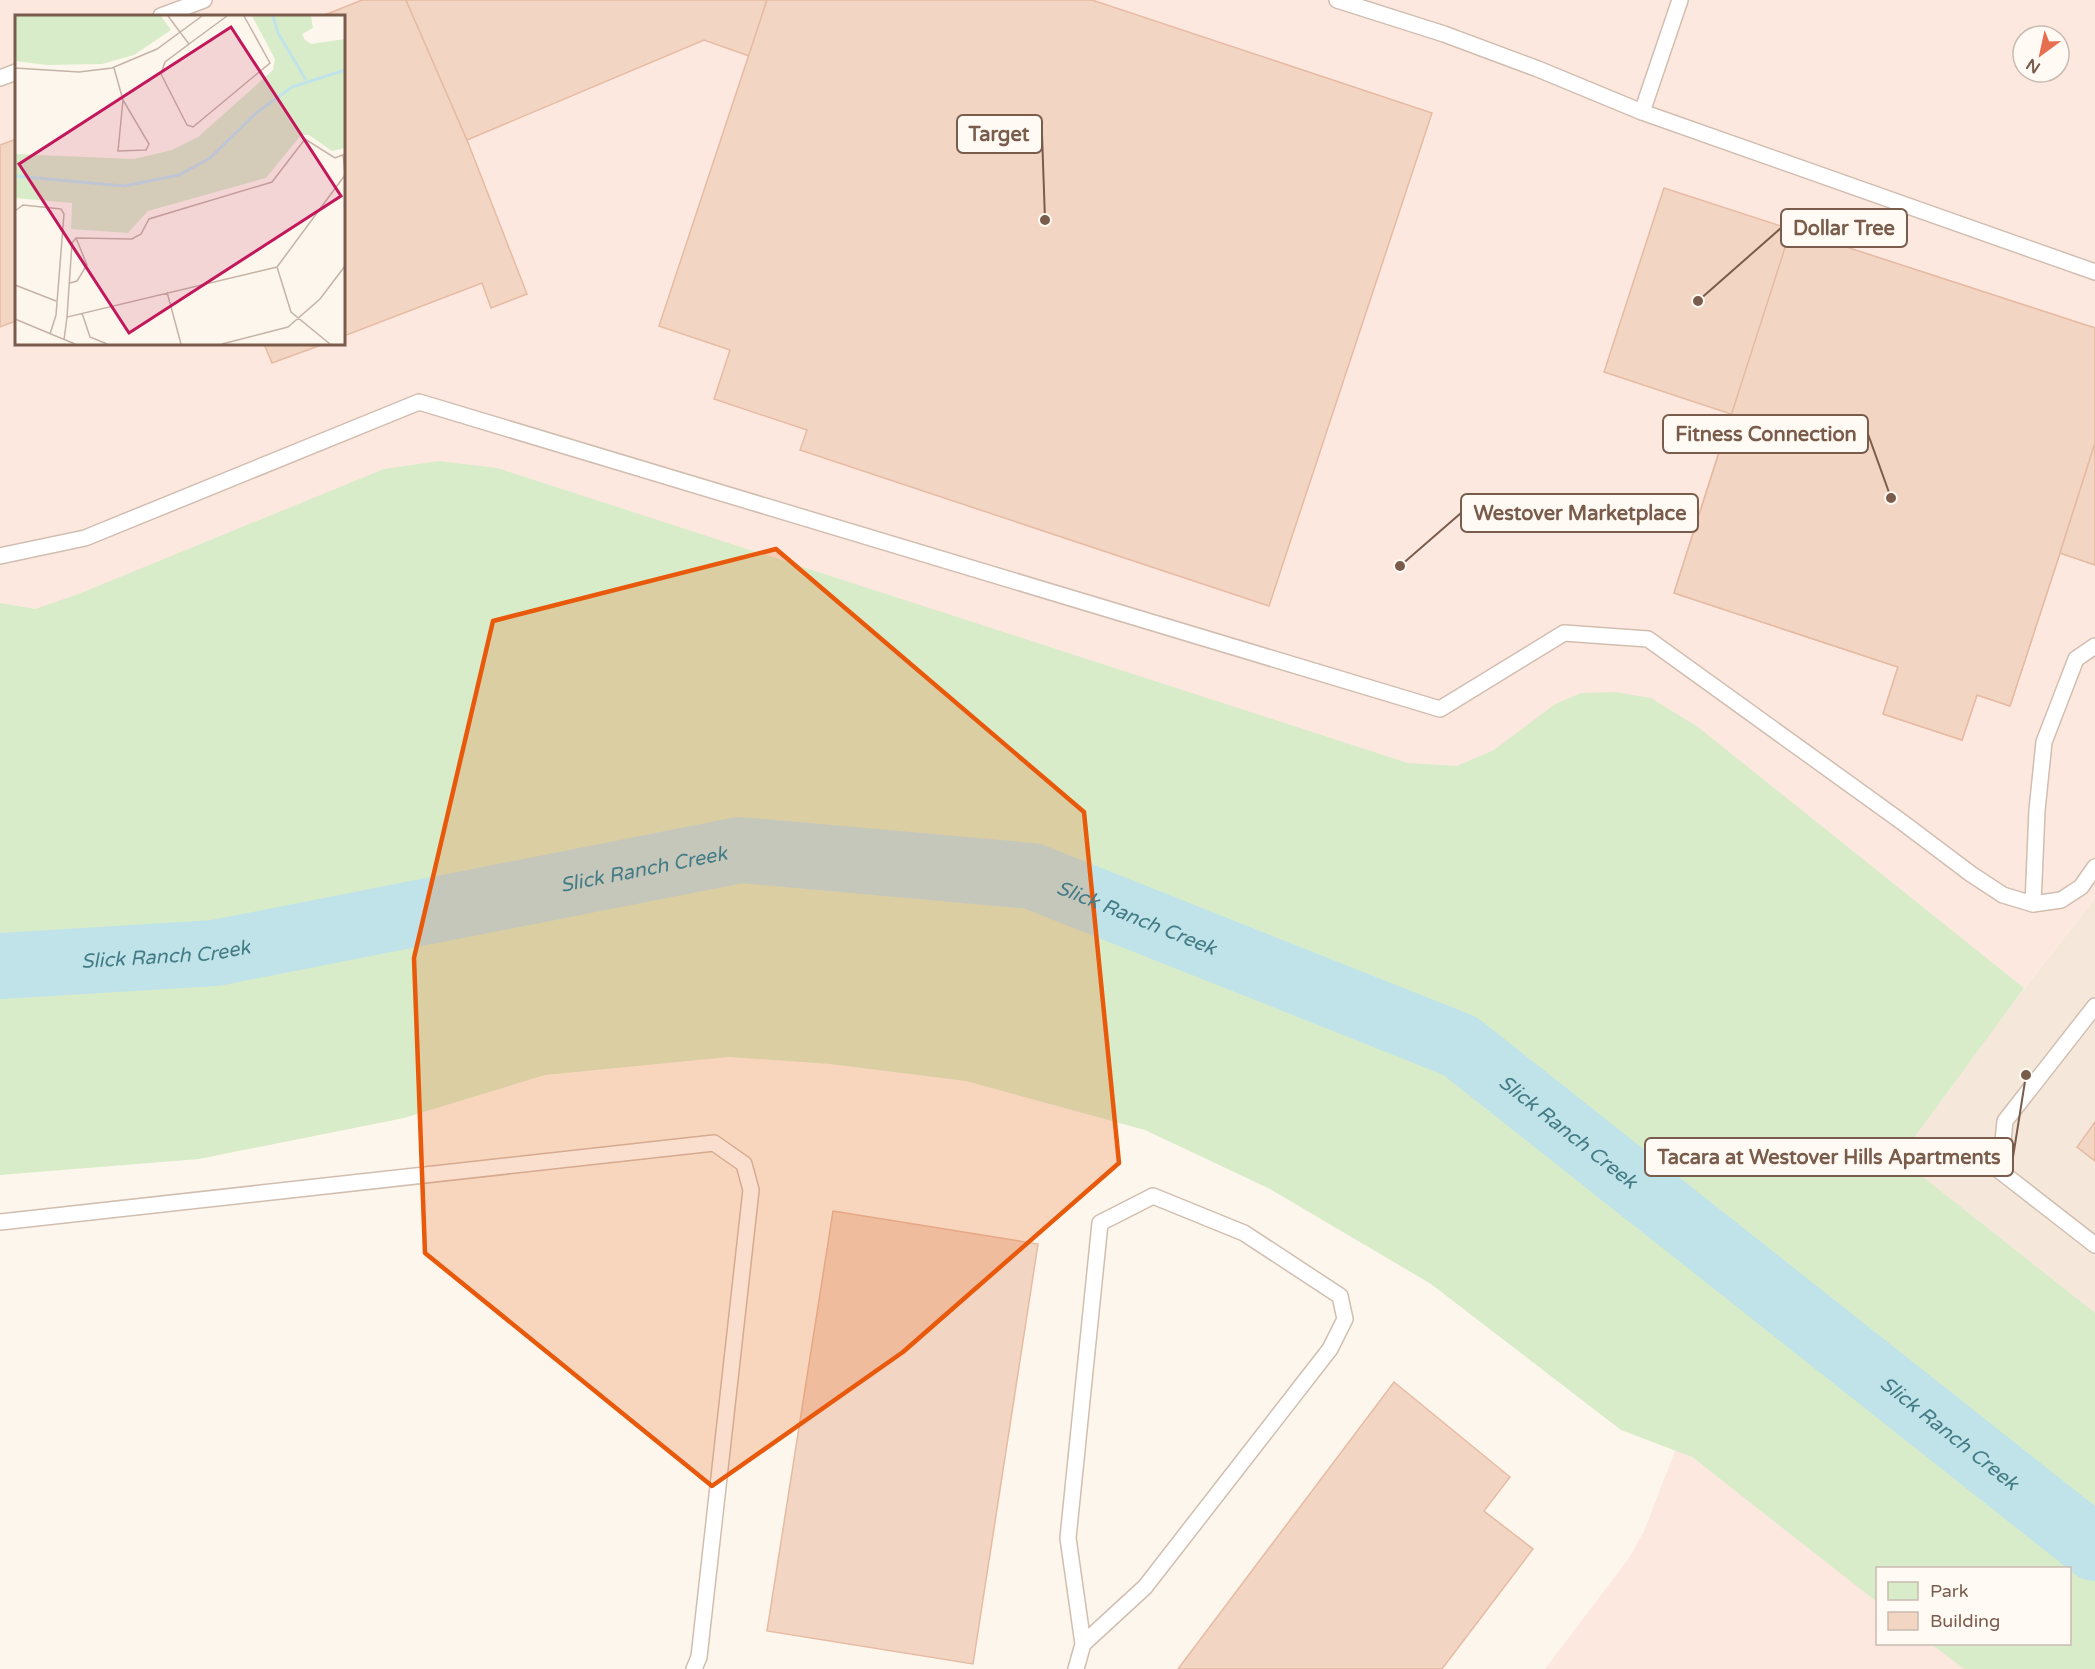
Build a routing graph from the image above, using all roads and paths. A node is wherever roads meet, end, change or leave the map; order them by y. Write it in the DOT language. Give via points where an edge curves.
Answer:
graph roads {
  1 [pos="204,0"];
  2 [pos="1337,0"];
  3 [pos="1680,0"];
  4 [pos="164,15"];
  5 [pos="15,72"];
  6 [pos="0,78"];
  7 [pos="1642,112"];
  8 [pos="2095,272"];
  9 [pos="0,556"];
  10 [pos="2095,646"];
  11 [pos="2095,867"];
  12 [pos="2033,904"];
  13 [pos="2095,1006"];
  14 [pos="0,1222"];
  15 [pos="2095,1245"];
  16 [pos="1083,1644"];
  17 [pos="694,1669"];
  18 [pos="1076,1669"];
  1 -- 4 [label="lane"];
  2 -- 7 [label="lane" via="1444,34"];
  3 -- 7 [label="lane"];
  5 -- 6 [label="lane"];
  7 -- 8 [label="lane"];
  9 -- 12 [label="lane" via="85,538 419,402 1440,709 1564,633 1648,639 1971,874 2003,895"];
  10 -- 12 [label="lane" via="2076,659 2044,742"];
  11 -- 12 [label="lane" via="2081,886 2061,900"];
  13 -- 15 [label="lane" via="2005,1121 2000,1171"];
  14 -- 17 [label="lane" via="714,1143 744,1164 751,1190 699,1657"];
  16 -- 16 [label="lane" via="1144,1587 1330,1349 1345,1319 1340,1296 1244,1233 1153,1196 1100,1223 1068,1538"];
  16 -- 18 [label="lane"];
}
